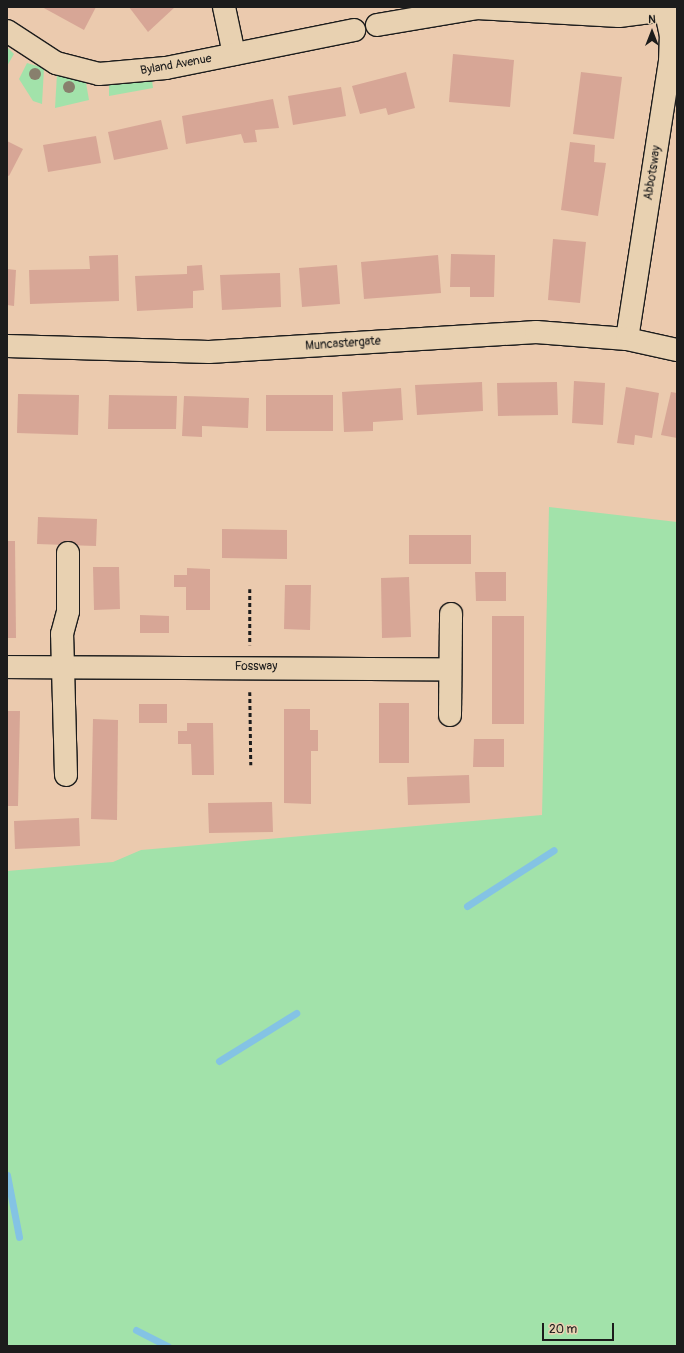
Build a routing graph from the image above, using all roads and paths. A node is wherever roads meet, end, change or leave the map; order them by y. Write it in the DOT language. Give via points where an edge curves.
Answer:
graph roads {
  1 [pos="224,7"];
  2 [pos="665,8"];
  3 [pos="377,25"];
  4 [pos="7,30"];
  5 [pos="354,30"];
  6 [pos="674,34"];
  7 [pos="234,54"];
  8 [pos="627,339"];
  9 [pos="7,346"];
  10 [pos="677,350"];
  11 [pos="68,553"];
  12 [pos="451,614"];
  13 [pos="7,667"];
  14 [pos="62,667"];
  15 [pos="450,669"];
  16 [pos="450,716"];
  17 [pos="66,775"];
  1 -- 7 [label="street"];
  2 -- 3 [label="street" via="619,16 477,8"];
  2 -- 6 [label="street, Abbotsway"];
  4 -- 7 [label="street, Byland Avenue" via="56,63 99,74 166,68"];
  5 -- 7 [label="street, Byland Avenue"];
  6 -- 8 [label="street, Abbotsway"];
  8 -- 9 [label="street, Muncastergate" via="502,332 202,352"];
  8 -- 10 [label="street, Muncastergate"];
  11 -- 14 [label="street"];
  12 -- 15 [label="street"];
  13 -- 14 [label="street, Fossway"];
  14 -- 15 [label="street, Fossway"];
  14 -- 17 [label="street" via="67,724"];
  15 -- 16 [label="street"];
}
